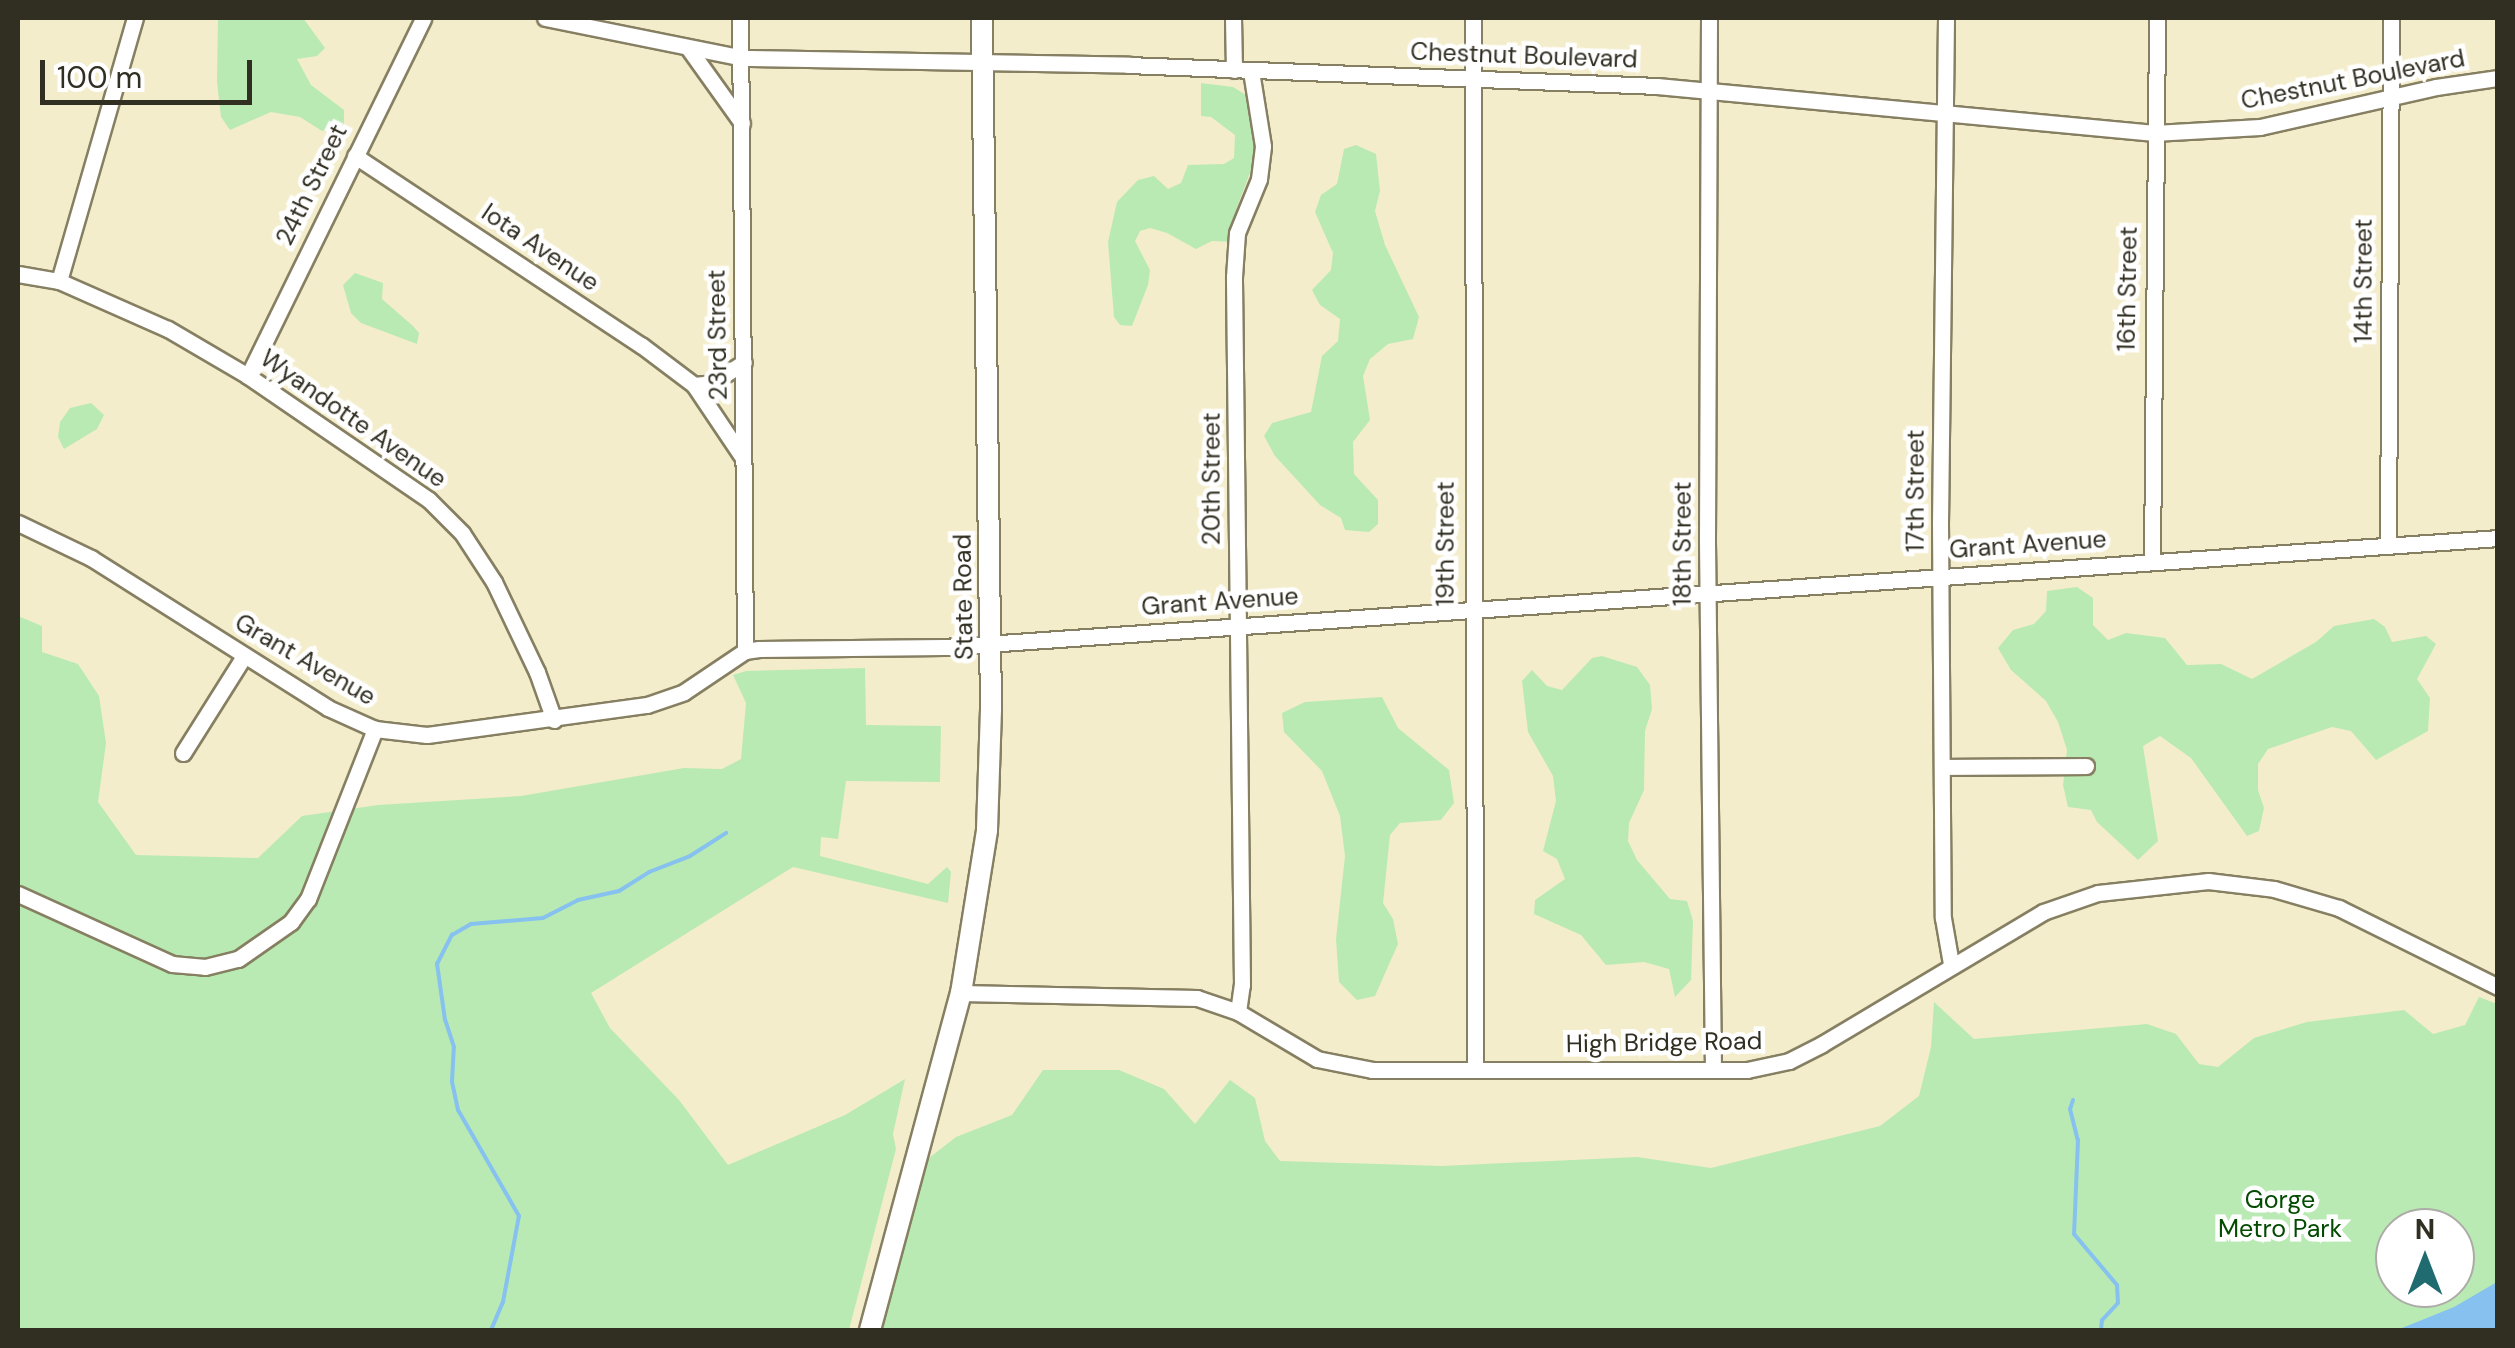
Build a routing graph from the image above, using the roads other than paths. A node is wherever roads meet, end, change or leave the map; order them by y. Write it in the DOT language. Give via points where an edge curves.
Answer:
graph roads {
  1 [pos="135,18"];
  2 [pos="423,18"];
  3 [pos="545,18"];
  4 [pos="740,18"];
  5 [pos="982,18"];
  6 [pos="1233,18"];
  7 [pos="1473,18"];
  8 [pos="1709,18"];
  9 [pos="1946,18"];
  10 [pos="2157,18"];
  11 [pos="2391,18"];
  12 [pos="689,49"];
  13 [pos="743,58"];
  14 [pos="982,61"];
  15 [pos="1234,70"];
  16 [pos="1251,71"];
  17 [pos="2498,78"];
  18 [pos="1472,79"];
  19 [pos="1709,90"];
  20 [pos="2390,98"];
  21 [pos="1946,112"];
  22 [pos="742,124"];
  23 [pos="2155,132"];
  24 [pos="355,156"];
  25 [pos="18,274"];
  26 [pos="59,282"];
  27 [pos="744,362"];
  28 [pos="248,376"];
  29 [pos="694,386"];
  30 [pos="745,461"];
  31 [pos="18,522"];
  32 [pos="2498,538"];
  33 [pos="2388,546"];
  34 [pos="2152,561"];
  35 [pos="1941,576"];
  36 [pos="1707,592"];
  37 [pos="1471,610"];
  38 [pos="1240,625"];
  39 [pos="990,643"];
  40 [pos="745,652"];
  41 [pos="244,656"];
  42 [pos="554,720"];
  43 [pos="375,729"];
  44 [pos="184,753"];
  45 [pos="1942,766"];
  46 [pos="2086,766"];
  47 [pos="18,894"];
  48 [pos="1951,964"];
  49 [pos="2498,987"];
  50 [pos="961,993"];
  51 [pos="1238,1012"];
  52 [pos="1475,1070"];
  53 [pos="1713,1070"];
  54 [pos="870,1330"];
  1 -- 26 [label="street"];
  2 -- 24 [label="street, 24th Street"];
  3 -- 12 [label="street, Chestnut Boulevard"];
  4 -- 13 [label="street, 23rd Street"];
  5 -- 14 [label="main road, State Road"];
  6 -- 15 [label="street"];
  7 -- 18 [label="street, 19th Street"];
  8 -- 19 [label="street, 18th Street"];
  9 -- 21 [label="street, 17th Street"];
  10 -- 23 [label="street, 16th Street"];
  11 -- 20 [label="street, 14th Street"];
  12 -- 13 [label="street, Chestnut Boulevard"];
  12 -- 22 [label="street"];
  13 -- 14 [label="street, Chestnut Boulevard"];
  13 -- 22 [label="street, 23rd Street"];
  14 -- 15 [label="street, Chestnut Boulevard"];
  14 -- 39 [label="main road, State Road"];
  15 -- 16 [label="street, Chestnut Boulevard"];
  16 -- 18 [label="street, Chestnut Boulevard"];
  16 -- 38 [label="street, 20th Street" via="1263,146 1236,244"];
  17 -- 20 [label="street, Chestnut Boulevard"];
  18 -- 19 [label="street, Chestnut Boulevard"];
  18 -- 37 [label="street, 19th Street"];
  19 -- 21 [label="street, Chestnut Boulevard"];
  19 -- 36 [label="street, 18th Street"];
  20 -- 23 [label="street, Chestnut Boulevard" via="2260,127"];
  20 -- 33 [label="street, 14th Street"];
  21 -- 23 [label="street, Chestnut Boulevard"];
  21 -- 35 [label="street, 17th Street"];
  22 -- 27 [label="street, 23rd Street"];
  23 -- 34 [label="street, 16th Street"];
  24 -- 28 [label="street, 24th Street"];
  24 -- 29 [label="street, Iota Avenue"];
  25 -- 26 [label="street, Wyandotte Avenue"];
  26 -- 28 [label="street, Wyandotte Avenue" via="165,327"];
  27 -- 29 [label="street" via="712,383"];
  27 -- 30 [label="street, 23rd Street"];
  28 -- 42 [label="street, Wyandotte Avenue" via="392,472 451,520 512,616"];
  29 -- 30 [label="street, Iota Avenue"];
  30 -- 40 [label="street, 23rd Street"];
  31 -- 41 [label="street, Grant Avenue" via="90,558"];
  32 -- 33 [label="street, Grant Avenue"];
  33 -- 34 [label="street, Grant Avenue"];
  34 -- 35 [label="street, Grant Avenue"];
  35 -- 36 [label="street, Grant Avenue"];
  35 -- 45 [label="street, 17th Street"];
  36 -- 37 [label="street, Grant Avenue"];
  36 -- 53 [label="street, 18th Street"];
  37 -- 38 [label="street, Grant Avenue"];
  37 -- 52 [label="street, 19th Street"];
  38 -- 39 [label="street, Grant Avenue"];
  38 -- 51 [label="street, 20th Street"];
  39 -- 40 [label="street, Grant Avenue"];
  39 -- 50 [label="main road, State Road" via="987,830"];
  40 -- 42 [label="street, Grant Avenue" via="669,698"];
  41 -- 43 [label="street, Grant Avenue"];
  41 -- 44 [label="street"];
  42 -- 43 [label="street, Grant Avenue" via="427,735"];
  43 -- 47 [label="street" via="308,900 271,939 238,960 172,964"];
  45 -- 46 [label="street"];
  45 -- 48 [label="street, 17th Street" via="1943,918"];
  48 -- 49 [label="street, High Bridge Road" via="2074,900 2142,885 2208,881 2274,889 2340,908"];
  48 -- 53 [label="street, High Bridge Road" via="1789,1061"];
  50 -- 51 [label="street, High Bridge Road" via="1197,998"];
  50 -- 54 [label="main road, State Road"];
  51 -- 52 [label="street, High Bridge Road" via="1328,1063"];
  52 -- 53 [label="street, High Bridge Road"];
}
